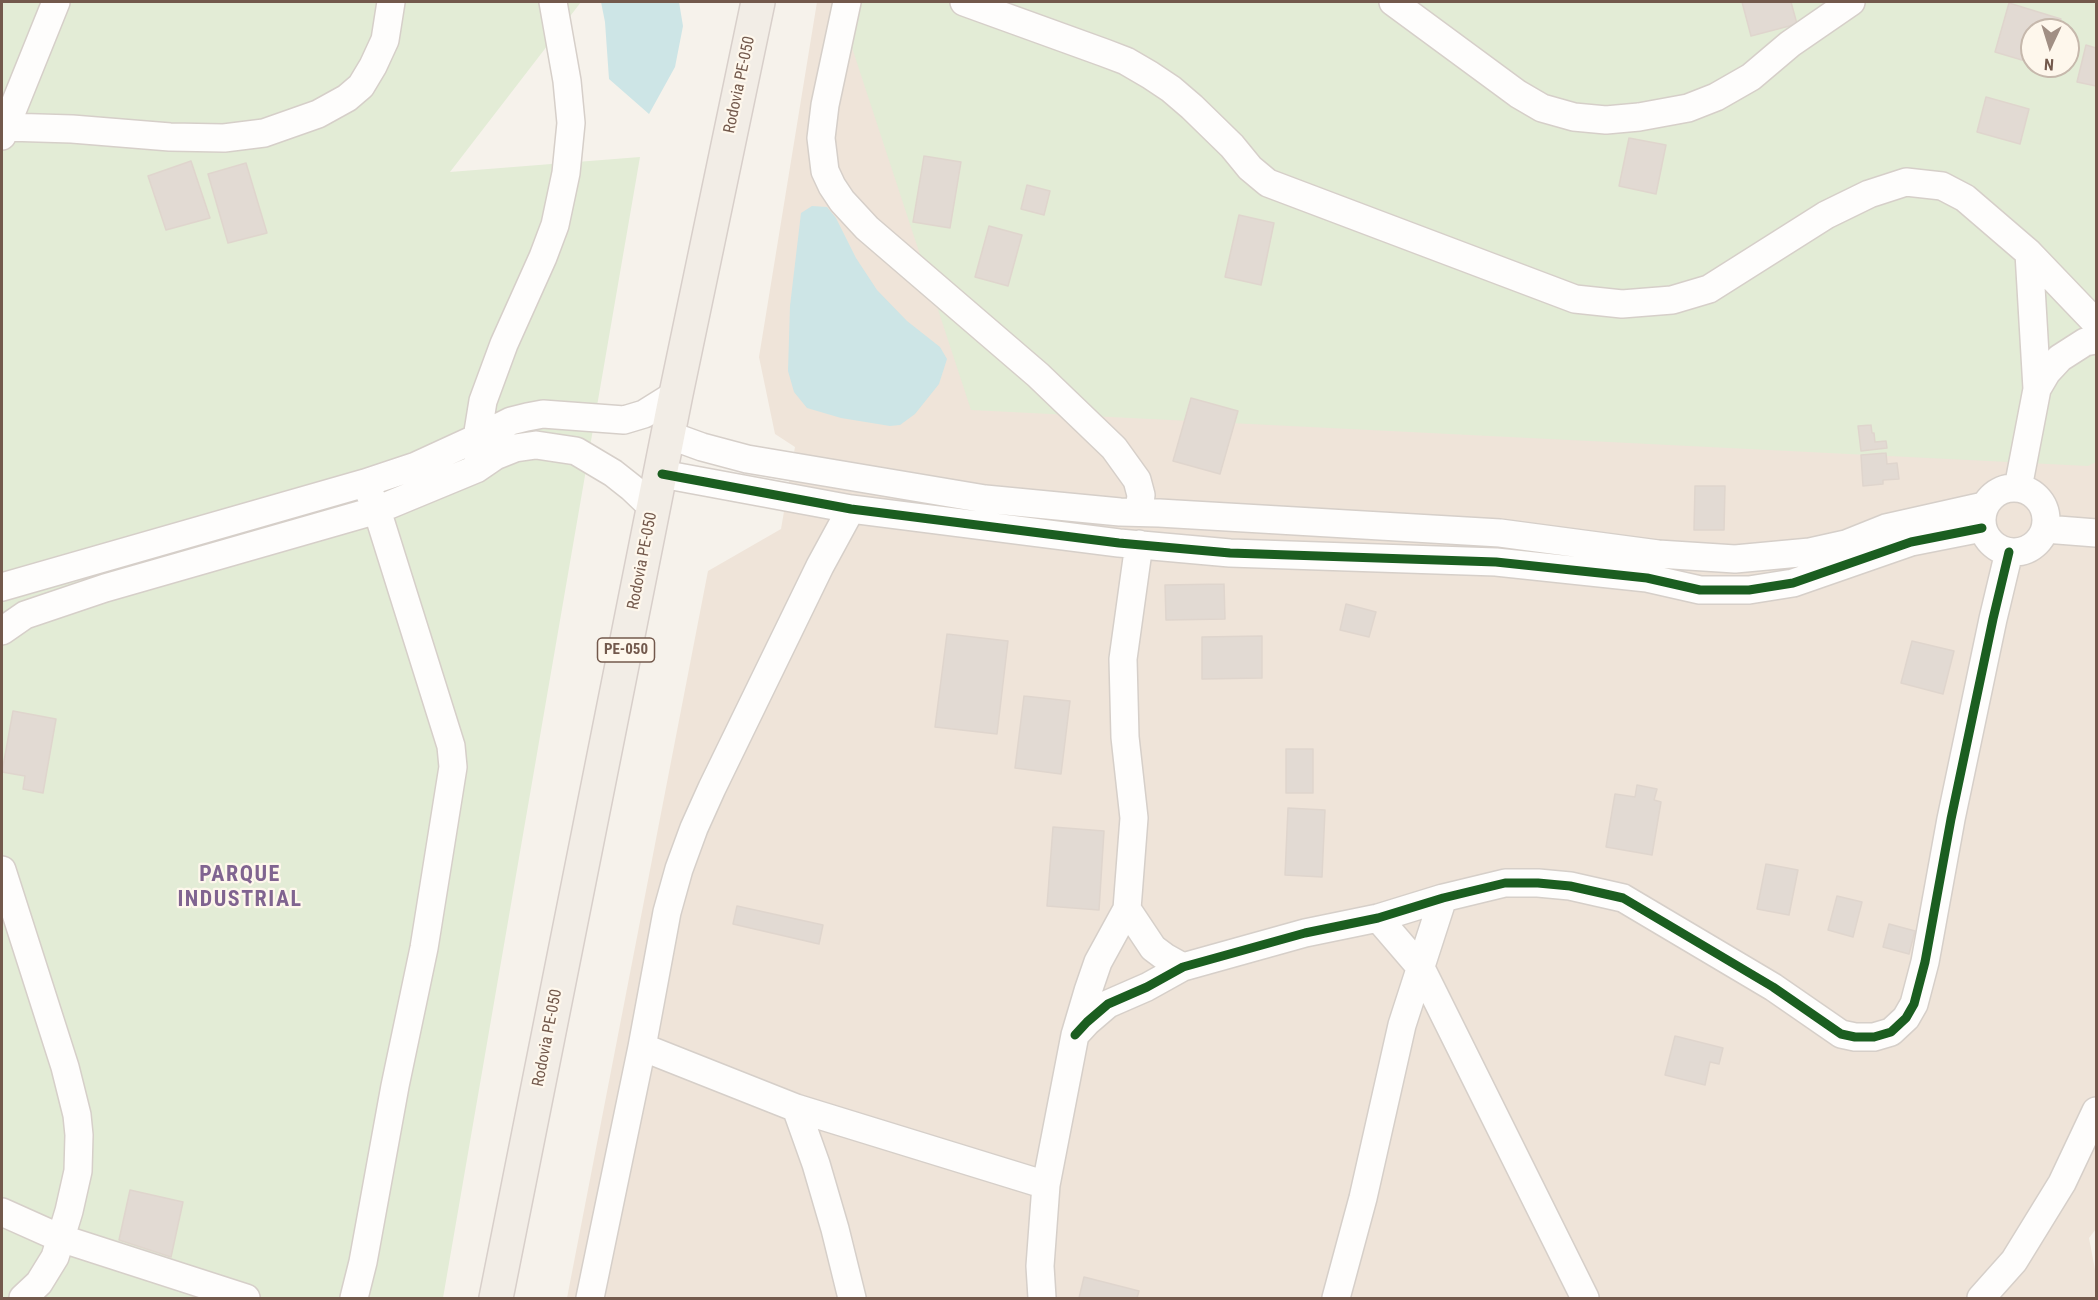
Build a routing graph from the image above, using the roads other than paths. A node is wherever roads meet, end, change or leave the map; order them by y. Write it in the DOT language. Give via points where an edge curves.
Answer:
graph roads {
  1 [pos="56,2"];
  2 [pos="391,2"];
  3 [pos="553,2"];
  4 [pos="758,2"];
  5 [pos="847,2"];
  6 [pos="964,2"];
  7 [pos="1393,2"];
  8 [pos="1851,2"];
  9 [pos="4,131"];
  10 [pos="2029,254"];
  11 [pos="2097,323"];
  12 [pos="2097,340"];
  13 [pos="2037,389"];
  14 [pos="676,394"];
  15 [pos="585,419"];
  16 [pos="669,435"];
  17 [pos="477,438"];
  18 [pos="576,451"];
  19 [pos="747,459"];
  20 [pos="476,469"];
  21 [pos="662,474"];
  22 [pos="827,474"];
  23 [pos="365,483"];
  24 [pos="740,489"];
  25 [pos="2018,489"];
  26 [pos="820,504"];
  27 [pos="654,509"];
  28 [pos="851,509"];
  29 [pos="377,510"];
  30 [pos="1139,512"];
  31 [pos="1983,517"];
  32 [pos="209,526"];
  33 [pos="2045,529"];
  34 [pos="2097,533"];
  35 [pos="1138,544"];
  36 [pos="2009,552"];
  37 [pos="217,556"];
  38 [pos="2,587"];
  39 [pos="2,631"];
  40 [pos="2,870"];
  41 [pos="1443,898"];
  42 [pos="1127,909"];
  43 [pos="1378,918"];
  44 [pos="1183,967"];
  45 [pos="1421,968"];
  46 [pos="1075,1035"];
  47 [pos="642,1047"];
  48 [pos="796,1108"];
  49 [pos="2097,1111"];
  50 [pos="1046,1185"];
  51 [pos="2,1212"];
  52 [pos="60,1238"];
  53 [pos="23,1299"];
  54 [pos="246,1299"];
  55 [pos="354,1299"];
  56 [pos="496,1299"];
  57 [pos="590,1299"];
  58 [pos="852,1299"];
  59 [pos="1042,1299"];
  60 [pos="1336,1299"];
  61 [pos="1585,1299"];
  62 [pos="1981,1299"];
  1 -- 9 [label="street"];
  2 -- 9 [label="street" via="385,40 361,86 347,99 318,114 264,133 224,138 72,129"];
  3 -- 17 [label="street" via="571,123 566,173 555,225 483,401"];
  4 -- 14 [label="main road, Rodovia PE-050 / PE-050"];
  5 -- 30 [label="street" via="821,138 825,171 832,186 867,228 1038,375 1114,448 1137,480 1141,495"];
  6 -- 10 [label="street" via="1126,61 1150,75 1192,107 1268,183 1575,299 1622,304 1672,300 1708,289 1826,215 1869,194 1906,182 1942,186 1965,198"];
  7 -- 8 [label="street" via="1534,104 1574,117 1606,120 1688,108 1716,97 1751,77"];
  10 -- 11 [label="street"];
  10 -- 13 [label="street"];
  12 -- 13 [label="street" via="2085,342 2060,358"];
  13 -- 25 [label="street"];
  14 -- 15 [label="street" via="644,414 624,420"];
  14 -- 16 [label="main road, Rodovia PE-050 / PE-050"];
  15 -- 17 [label="street" via="543,414 511,422"];
  15 -- 18 [label="street"];
  16 -- 19 [label="street"];
  16 -- 21 [label="main road, Rodovia PE-050 / PE-050"];
  17 -- 20 [label="street"];
  17 -- 23 [label="street" via="416,466"];
  18 -- 20 [label="street" via="536,445 515,448"];
  18 -- 27 [label="street" via="613,472"];
  19 -- 22 [label="street"];
  19 -- 24 [label="street"];
  20 -- 29 [label="street"];
  21 -- 24 [label="street"];
  21 -- 27 [label="main road, Rodovia PE-050 / PE-050"];
  22 -- 26 [label="street"];
  22 -- 30 [label="street" via="985,499"];
  23 -- 29 [label="street"];
  23 -- 32 [label="street"];
  24 -- 26 [label="street"];
  25 -- 31 [label="street" via="1998,492"];
  25 -- 33 [label="street" via="2040,503"];
  26 -- 28 [label="street"];
  27 -- 56 [label="main road, Rodovia PE-050 / PE-050"];
  28 -- 35 [label="street"];
  28 -- 47 [label="street" via="694,828 667,912"];
  29 -- 37 [label="street"];
  29 -- 55 [label="street" via="451,746 453,767 423,948"];
  30 -- 31 [label="street" via="1500,533 1658,554 1735,559 1810,552 1846,544 1886,528"];
  30 -- 35 [label="street"];
  30 -- 35 [label="street"];
  31 -- 35 [label="street" via="1793,583 1749,590 1700,590 1647,578 1496,562 1230,553"];
  31 -- 36 [label="street" via="1992,544"];
  32 -- 37 [label="street"];
  32 -- 38 [label="street"];
  33 -- 34 [label="street"];
  33 -- 36 [label="street" via="2027,550"];
  35 -- 42 [label="street" via="1123,659 1125,738 1134,818"];
  36 -- 41 [label="street" via="1951,819 1925,962 1914,1004 1891,1032 1874,1037 1841,1034 1773,987 1623,898 1570,886 1516,883"];
  37 -- 39 [label="street" via="58,603 25,615"];
  40 -- 52 [label="street" via="65,1067 76,1115 78,1171"];
  41 -- 43 [label="street"];
  41 -- 45 [label="street"];
  42 -- 44 [label="street" via="1153,948"];
  42 -- 46 [label="street" via="1098,962"];
  43 -- 44 [label="street" via="1305,933"];
  43 -- 45 [label="street"];
  44 -- 46 [label="street" via="1108,1004"];
  45 -- 60 [label="street" via="1399,1036"];
  45 -- 61 [label="street"];
  46 -- 50 [label="street"];
  47 -- 48 [label="street"];
  47 -- 57 [label="street"];
  48 -- 50 [label="street"];
  48 -- 58 [label="street" via="819,1175"];
  49 -- 62 [label="street" via="2056,1193 2014,1262"];
  50 -- 59 [label="street" via="1040,1266"];
  51 -- 52 [label="street"];
  52 -- 53 [label="street" via="55,1257"];
  52 -- 54 [label="street"];
}
